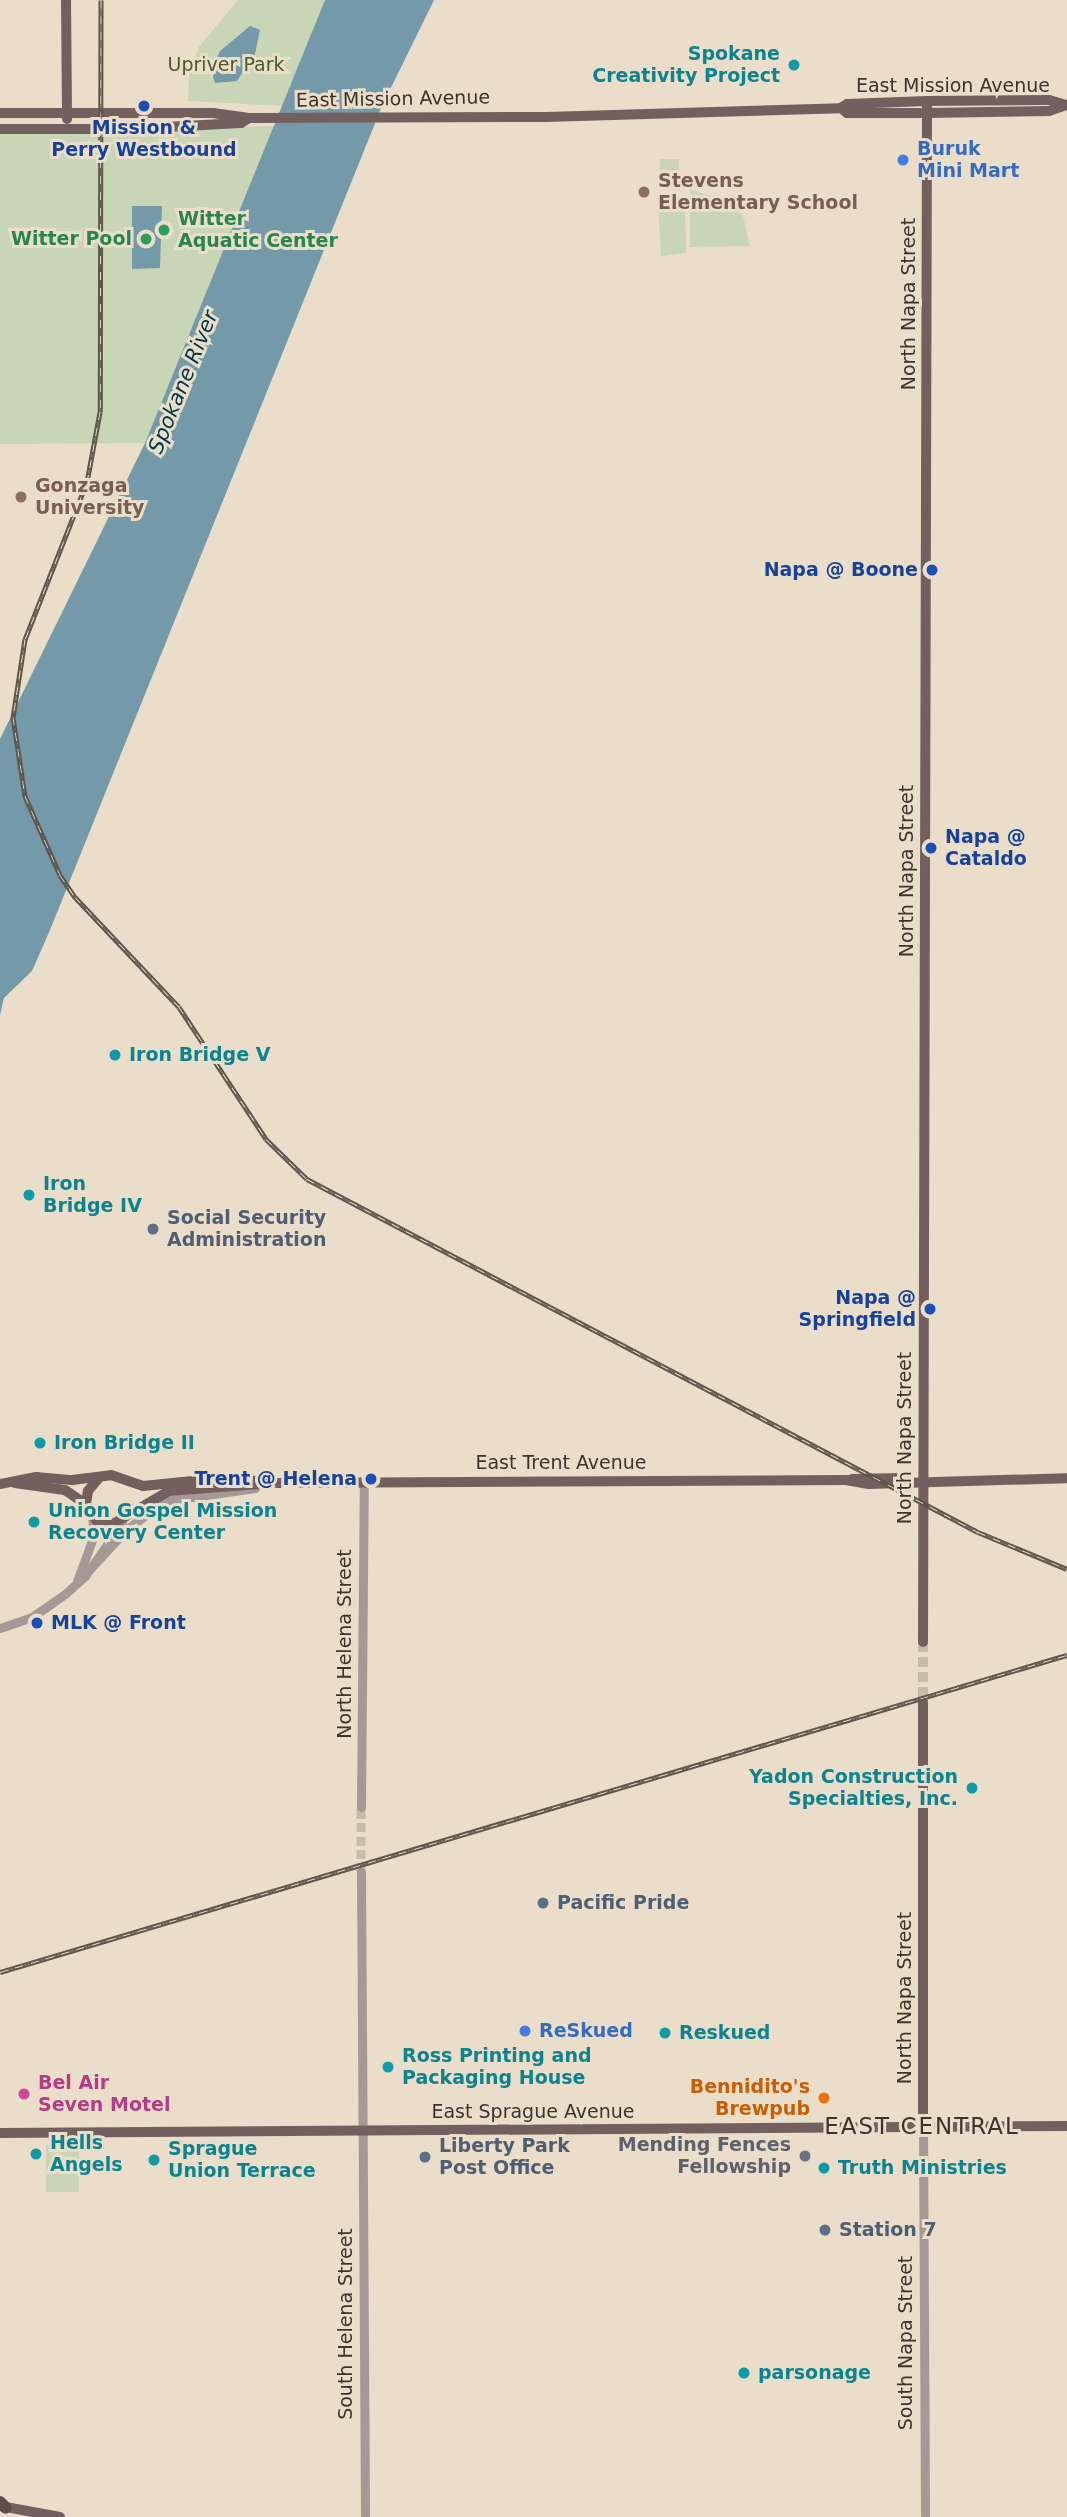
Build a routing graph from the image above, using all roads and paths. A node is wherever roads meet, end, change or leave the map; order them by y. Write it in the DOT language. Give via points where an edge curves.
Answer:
graph roads {
  1 [pos="66,0"];
  2 [pos="927,101"];
  3 [pos="1067,105"];
  4 [pos="841,108"];
  5 [pos="67,112"];
  6 [pos="0,113"];
  7 [pos="927,113"];
  8 [pos="250,118"];
  9 [pos="0,129"];
  10 [pos="67,129"];
  11 [pos="101,1477"];
  12 [pos="1067,1478"];
  13 [pos="923,1479"];
  14 [pos="126,1480"];
  15 [pos="363,1481"];
  16 [pos="15,1483"];
  17 [pos="277,1483"];
  18 [pos="0,1484"];
  19 [pos="257,1488"];
  20 [pos="86,1504"];
  21 [pos="131,1515"];
  22 [pos="92,1516"];
  23 [pos="122,1522"];
  24 [pos="90,1569"];
  25 [pos="76,1583"];
  26 [pos="0,1628"];
  27 [pos="923,1642"];
  28 [pos="923,1702"];
  29 [pos="361,1807"];
  30 [pos="361,1872"];
  31 [pos="1067,2126"];
  32 [pos="923,2127"];
  33 [pos="362,2131"];
  34 [pos="0,2133"];
  35 [pos="2,2505"];
  36 [pos="60,2517"];
  37 [pos="365,2517"];
  38 [pos="925,2517"];
  1 -- 5 [label="main road"];
  2 -- 3 [label="main road, East Mission Avenue" via="1049,100"];
  2 -- 4 [label="main road, East Mission Avenue" via="847,104"];
  2 -- 7 [label="main road, North Napa Street"];
  3 -- 7 [label="main road, East Mission Avenue" via="1049,111"];
  4 -- 7 [label="main road, East Mission Avenue" via="847,113"];
  4 -- 8 [label="main road, East Mission Avenue" via="594,113 575,109 538,114"];
  5 -- 6 [label="main road, East Mission Avenue"];
  5 -- 8 [label="main road, East Mission Avenue" via="213,113"];
  5 -- 10 [label="main road"];
  7 -- 13 [label="main road, North Napa Street"];
  8 -- 10 [label="main road, East Mission Avenue" via="213,124"];
  9 -- 10 [label="main road, East Mission Avenue"];
  11 -- 14 [label="main road"];
  11 -- 16 [label="main road" via="36,1477"];
  11 -- 20 [label="main road" via="91,1486"];
  12 -- 13 [label="main road, East Trent Avenue"];
  13 -- 15 [label="main road, East Trent Avenue" via="869,1484 846,1480"];
  13 -- 27 [label="main road, North Napa Street"];
  14 -- 17 [label="main road, East Trent Avenue" via="143,1486 197,1478 257,1478"];
  14 -- 21 [label="main road" via="136,1496"];
  15 -- 17 [label="main road, East Trent Avenue"];
  15 -- 29 [label="street, North Helena Street"];
  16 -- 18 [label="main road"];
  16 -- 20 [label="main road" via="65,1490"];
  17 -- 19 [label="main road, East Trent Avenue"];
  19 -- 21 [label="main road, East Trent Avenue" via="177,1489 153,1498"];
  19 -- 24 [label="street" via="164,1501 126,1530"];
  20 -- 22 [label="main road"];
  21 -- 23 [label="main road"];
  22 -- 23 [label="main road" via="106,1524"];
  22 -- 25 [label="street" via="94,1535"];
  23 -- 24 [label="street"];
  24 -- 25 [label="street"];
  25 -- 26 [label="street" via="39,1613"];
  28 -- 32 [label="main road, North Napa Street"];
  30 -- 33 [label="street"];
  31 -- 32 [label="main road, East Sprague Avenue"];
  32 -- 33 [label="main road, East Sprague Avenue"];
  32 -- 38 [label="street, South Napa Street"];
  33 -- 34 [label="main road, East Sprague Avenue"];
  33 -- 37 [label="street, South Helena Street"];
  35 -- 36 [label="main road"];
}
